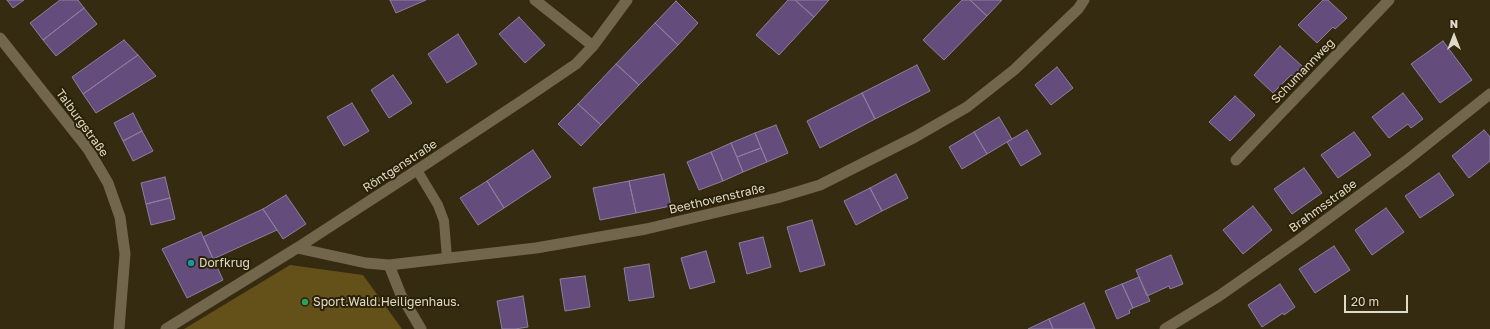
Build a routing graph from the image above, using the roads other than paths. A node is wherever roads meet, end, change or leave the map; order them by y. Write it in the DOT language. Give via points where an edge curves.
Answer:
graph roads {
  1 [pos="535,0"];
  2 [pos="627,0"];
  3 [pos="1084,0"];
  4 [pos="1389,0"];
  5 [pos="0,38"];
  6 [pos="593,46"];
  7 [pos="1490,94"];
  8 [pos="1236,160"];
  9 [pos="417,170"];
  10 [pos="297,248"];
  11 [pos="447,258"];
  12 [pos="388,265"];
  13 [pos="119,329"];
  14 [pos="166,329"];
  15 [pos="421,329"];
  16 [pos="1165,329"];
  1 -- 6 [label="street"];
  2 -- 6 [label="street, Röntgenstraße"];
  3 -- 11 [label="street, Beethovenstraße" via="1078,9 1014,70 967,107 916,137 820,185 777,198 646,229 536,248"];
  4 -- 8 [label="street, Schumannweg"];
  5 -- 13 [label="street, Talburgstraße" via="88,149 108,184 120,217 125,254"];
  6 -- 9 [label="street, Röntgenstraße" via="576,64"];
  7 -- 16 [label="street, Brahmsstraße" via="1406,161 1299,240 1219,296"];
  9 -- 10 [label="street, Röntgenstraße"];
  9 -- 11 [label="lane" via="438,205 444,221"];
  10 -- 12 [label="street, Beethovenstraße"];
  10 -- 14 [label="street, Röntgenstraße"];
  11 -- 12 [label="street, Beethovenstraße"];
  12 -- 15 [label="street"];
}
